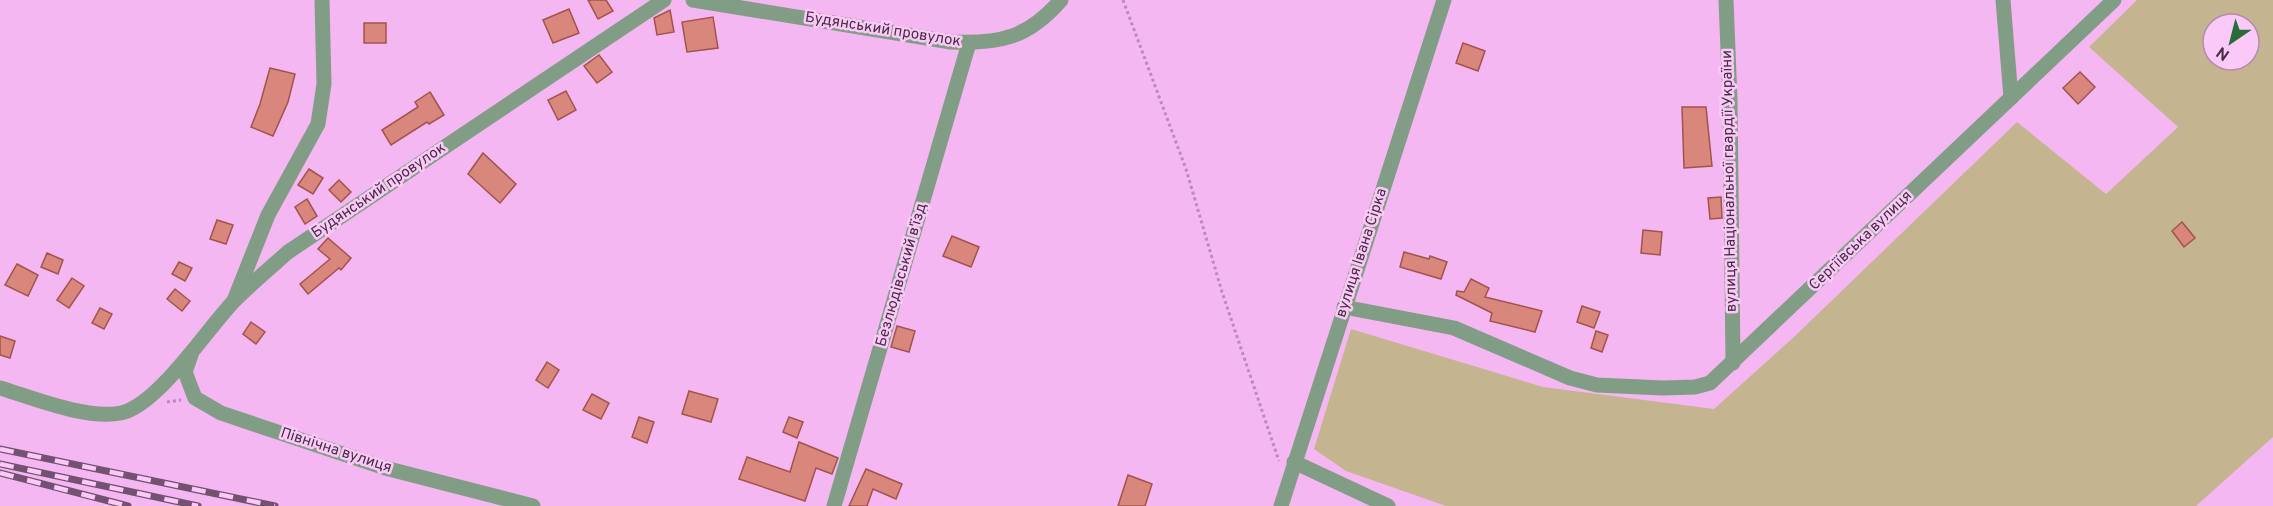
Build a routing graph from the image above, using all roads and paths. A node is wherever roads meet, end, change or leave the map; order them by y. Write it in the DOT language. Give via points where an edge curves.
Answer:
graph roads {
  1 [pos="322,0"];
  2 [pos="663,0"];
  3 [pos="693,0"];
  4 [pos="1061,0"];
  5 [pos="1123,0"];
  6 [pos="1444,0"];
  7 [pos="1726,0"];
  8 [pos="2003,0"];
  9 [pos="2114,0"];
  10 [pos="969,43"];
  11 [pos="2012,98"];
  12 [pos="234,301"];
  13 [pos="1344,307"];
  14 [pos="193,349"];
  15 [pos="1733,363"];
  16 [pos="0,388"];
  17 [pos="1294,462"];
  18 [pos="1287,484"];
  19 [pos="533,506"];
  20 [pos="834,506"];
  21 [pos="1281,506"];
  22 [pos="1388,506"];
  1 -- 12 [label="street" via="324,84 318,124 268,215"];
  2 -- 12 [label="street, Будянський провулок" via="288,252"];
  3 -- 10 [label="street, Будянський провулок"];
  4 -- 10 [label="street, Будянський провулок" via="1043,20 1023,33"];
  5 -- 18 [label="path" via="1186,169 1222,292"];
  6 -- 13 [label="street, вулиця Івана Сірка"];
  7 -- 15 [label="street, вулиця Національної гвардії України"];
  8 -- 11 [label="street"];
  9 -- 11 [label="street, Сергіївська вулиця"];
  10 -- 20 [label="street, Безлюдівський в'їзд"];
  11 -- 15 [label="street, Сергіївська вулиця"];
  12 -- 14 [label="street, Будянський провулок"];
  13 -- 15 [label="street, Сергіївська вулиця" via="1454,328 1569,378 1597,385 1695,387 1710,383"];
  13 -- 17 [label="street, вулиця Івана Сірка"];
  14 -- 16 [label="street, Будянський провулок" via="155,392 120,413 81,411"];
  14 -- 19 [label="street, Північна вулиця" via="185,372 188,385 195,398 221,413 385,468"];
  17 -- 18 [label="street, вулиця Івана Сірка"];
  17 -- 22 [label="street"];
  18 -- 21 [label="street, вулиця Івана Сірка"];
}
